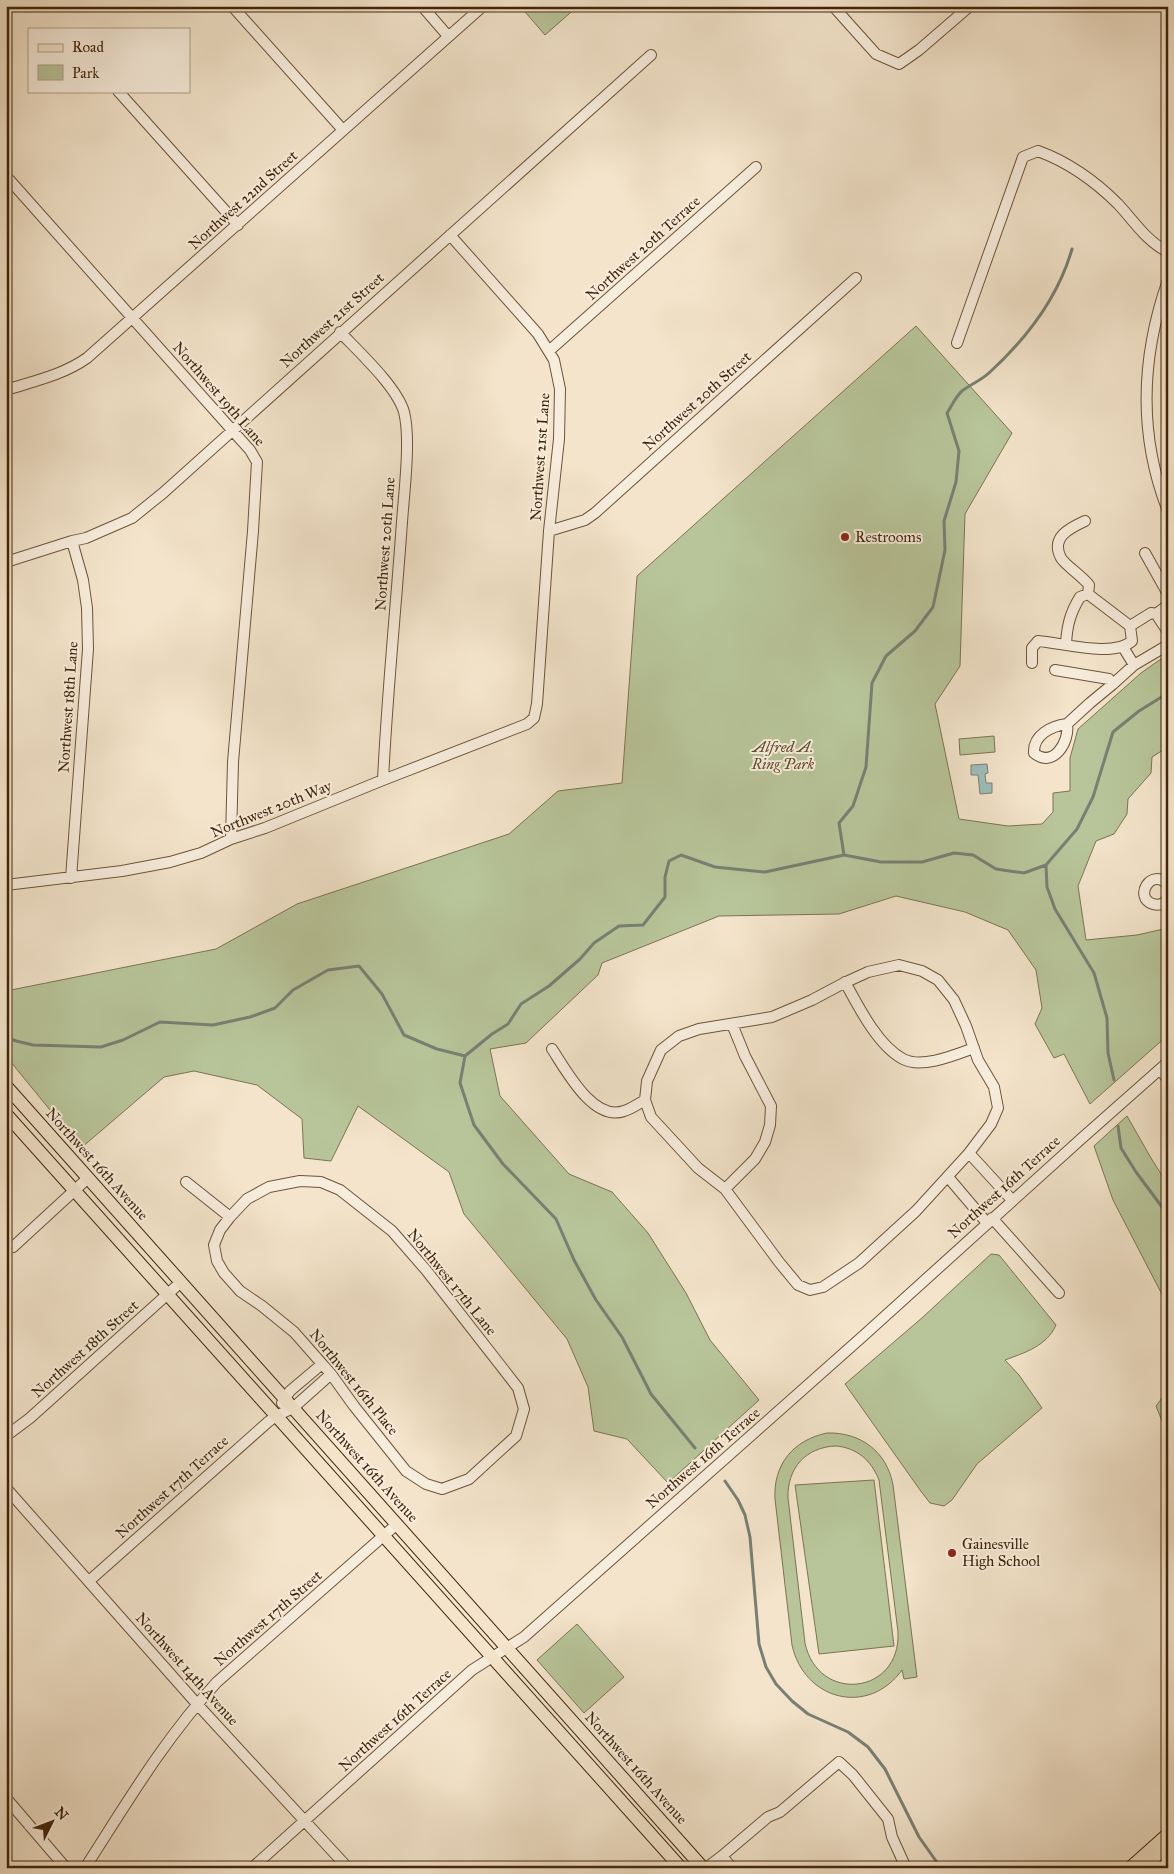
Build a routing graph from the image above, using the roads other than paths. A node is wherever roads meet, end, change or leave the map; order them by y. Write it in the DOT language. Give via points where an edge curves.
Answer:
graph roads {
  1 [pos="232,6"];
  2 [pos="422,6"];
  3 [pos="483,6"];
  4 [pos="833,6"];
  5 [pos="970,6"];
  6 [pos="448,36"];
  7 [pos="651,55"];
  8 [pos="119,92"];
  9 [pos="343,130"];
  10 [pos="756,167"];
  11 [pos="6,176"];
  12 [pos="238,225"];
  13 [pos="450,235"];
  14 [pos="1168,252"];
  15 [pos="856,278"];
  16 [pos="1168,280"];
  17 [pos="133,319"];
  18 [pos="340,332"];
  19 [pos="957,343"];
  20 [pos="550,350"];
  21 [pos="7,388"];
  22 [pos="232,430"];
  23 [pos="1168,512"];
  24 [pos="1085,521"];
  25 [pos="549,531"];
  26 [pos="72,540"];
  27 [pos="1145,553"];
  28 [pos="6,562"];
  29 [pos="1088,594"];
  30 [pos="1168,594"];
  31 [pos="1168,605"];
  32 [pos="1156,614"];
  33 [pos="1130,626"];
  34 [pos="1168,632"];
  35 [pos="1066,644"];
  36 [pos="1168,645"];
  37 [pos="1123,647"];
  38 [pos="1032,663"];
  39 [pos="1134,665"];
  40 [pos="1055,670"];
  41 [pos="1113,684"];
  42 [pos="534,718"];
  43 [pos="1067,724"];
  44 [pos="383,780"];
  45 [pos="231,839"];
  46 [pos="71,878"];
  47 [pos="1167,882"];
  48 [pos="6,885"];
  49 [pos="1168,900"];
  50 [pos="845,982"];
  51 [pos="732,1024"];
  52 [pos="974,1048"];
  53 [pos="552,1049"];
  54 [pos="1168,1062"];
  55 [pos="1160,1070"];
  56 [pos="1168,1079"];
  57 [pos="6,1086"];
  58 [pos="645,1100"];
  59 [pos="6,1114"];
  60 [pos="968,1154"];
  61 [pos="948,1177"];
  62 [pos="88,1178"];
  63 [pos="186,1182"];
  64 [pos="725,1189"];
  65 [pos="75,1190"];
  66 [pos="1012,1200"];
  67 [pos="230,1217"];
  68 [pos="990,1220"];
  69 [pos="13,1246"];
  70 [pos="181,1282"];
  71 [pos="1059,1293"];
  72 [pos="167,1295"];
  73 [pos="322,1364"];
  74 [pos="331,1374"];
  75 [pos="284,1398"];
  76 [pos="293,1408"];
  77 [pos="276,1416"];
  78 [pos="6,1436"];
  79 [pos="469,1479"];
  80 [pos="6,1488"];
  81 [pos="398,1524"];
  82 [pos="385,1536"];
  83 [pos="89,1581"];
  84 [pos="508,1647"];
  85 [pos="493,1657"];
  86 [pos="197,1704"];
  87 [pos="632,1788"];
  88 [pos="618,1797"];
  89 [pos="6,1798"];
  90 [pos="306,1820"];
  91 [pos="1168,1834"];
  92 [pos="1168,1845"];
  93 [pos="722,1856"];
  94 [pos="1168,1856"];
  95 [pos="66,1868"];
  96 [pos="85,1868"];
  97 [pos="252,1868"];
  98 [pos="348,1868"];
  99 [pos="681,1868"];
  100 [pos="704,1868"];
  101 [pos="732,1868"];
  102 [pos="906,1868"];
  103 [pos="1130,1868"];
  104 [pos="1144,1868"];
  105 [pos="1155,1868"];
  1 -- 9 [label="street"];
  2 -- 6 [label="street"];
  3 -- 6 [label="street, Northwest 22nd Street"];
  4 -- 5 [label="street" via="876,54 899,64"];
  6 -- 9 [label="street, Northwest 22nd Street"];
  7 -- 13 [label="street, Northwest 21st Street"];
  8 -- 12 [label="street"];
  9 -- 12 [label="street, Northwest 22nd Street"];
  10 -- 20 [label="street, Northwest 20th Terrace"];
  11 -- 17 [label="street, Northwest 19th Lane"];
  12 -- 17 [label="street, Northwest 22nd Street"];
  13 -- 18 [label="street, Northwest 21st Street"];
  13 -- 20 [label="street, Northwest 21st Lane"];
  14 -- 19 [label="street" via="1155,245 1104,190 1059,159 1038,151 1023,158"];
  15 -- 25 [label="street, Northwest 20th Street" via="595,513 584,520"];
  16 -- 23 [label="street" via="1150,342 1147,409 1152,461"];
  17 -- 21 [label="street, Northwest 22nd Street" via="73,368"];
  17 -- 22 [label="street, Northwest 19th Lane"];
  18 -- 22 [label="street, Northwest 21st Street"];
  18 -- 44 [label="street, Northwest 20th Lane" via="395,394 405,420 404,488"];
  20 -- 25 [label="street, Northwest 21st Lane" via="560,389 559,439"];
  22 -- 26 [label="street, Northwest 21st Street" via="132,518 86,538"];
  22 -- 45 [label="street, Northwest 19th Lane" via="257,462 233,762"];
  24 -- 29 [label="street" via="1067,530 1058,545 1061,559 1089,586"];
  25 -- 42 [label="street, Northwest 21st Lane"];
  26 -- 28 [label="street, Northwest 21st Street"];
  26 -- 46 [label="street, Northwest 18th Lane" via="83,580 88,649"];
  27 -- 30 [label="street"];
  29 -- 33 [label="street"];
  29 -- 35 [label="street" via="1080,596 1072,609"];
  31 -- 32 [label="street"];
  32 -- 33 [label="street" via="1151,613"];
  32 -- 34 [label="street"];
  33 -- 37 [label="street" via="1132,641"];
  35 -- 37 [label="street" via="1103,649"];
  35 -- 38 [label="street" via="1038,642 1032,648"];
  36 -- 39 [label="street"];
  37 -- 39 [label="street"];
  39 -- 41 [label="street"];
  40 -- 41 [label="street" via="1109,679"];
  41 -- 43 [label="street"];
  42 -- 44 [label="street, Northwest 20th Way" via="527,724"];
  44 -- 45 [label="street, Northwest 20th Way"];
  45 -- 46 [label="street, Northwest 20th Way" via="201,853 170,862"];
  46 -- 48 [label="street, Northwest 20th Way"];
  47 -- 49 [label="street" via="1153,880 1146,885 1144,893 1155,905"];
  50 -- 51 [label="street" via="772,1017"];
  50 -- 52 [label="street" via="875,1031 904,1059 924,1062"];
  50 -- 52 [label="street" via="868,972 900,965 922,971 938,980 954,1000"];
  51 -- 58 [label="street" via="678,1036 662,1050 647,1082"];
  51 -- 64 [label="street" via="771,1106 765,1142 755,1159"];
  52 -- 60 [label="street" via="994,1087 998,1108 991,1124"];
  53 -- 58 [label="street" via="590,1102 606,1111 623,1112"];
  54 -- 55 [label="street, Northwest 16th Terrace"];
  55 -- 56 [label="street"];
  55 -- 66 [label="street, Northwest 16th Terrace"];
  57 -- 62 [label="main road, Northwest 16th Avenue"];
  58 -- 64 [label="street" via="651,1117 698,1168"];
  59 -- 65 [label="main road"];
  60 -- 61 [label="street"];
  60 -- 66 [label="street"];
  61 -- 64 [label="street" via="859,1263 823,1287 810,1290 798,1285 778,1262"];
  61 -- 68 [label="street"];
  62 -- 65 [label="street"];
  62 -- 70 [label="main road, Northwest 16th Avenue"];
  63 -- 67 [label="street"];
  65 -- 69 [label="street"];
  65 -- 72 [label="main road"];
  66 -- 68 [label="street, Northwest 16th Terrace"];
  67 -- 73 [label="street, Northwest 16th Place" via="214,1245 217,1261 224,1273 240,1291 294,1332"];
  67 -- 79 [label="street, Northwest 17th Lane" via="247,1199 269,1187 300,1181 321,1182 340,1190 392,1231 518,1388 524,1409 516,1436"];
  68 -- 71 [label="street"];
  68 -- 84 [label="street, Northwest 16th Terrace" via="760,1428 524,1637"];
  70 -- 72 [label="street, Northwest 18th Street"];
  70 -- 75 [label="main road, Northwest 16th Avenue"];
  72 -- 77 [label="main road"];
  72 -- 78 [label="street, Northwest 18th Street" via="38,1412"];
  73 -- 74 [label="street, Northwest 16th Place"];
  73 -- 75 [label="street"];
  74 -- 76 [label="street"];
  74 -- 79 [label="street, Northwest 16th Place" via="406,1471 426,1484 442,1489"];
  75 -- 76 [label="main road, Northwest 16th Avenue"];
  75 -- 77 [label="street"];
  76 -- 77 [label="street"];
  76 -- 81 [label="main road, Northwest 16th Avenue"];
  77 -- 82 [label="main road"];
  77 -- 83 [label="street, Northwest 17th Terrace"];
  80 -- 83 [label="street, Northwest 14th Avenue"];
  81 -- 82 [label="street, Northwest 17th Street"];
  81 -- 84 [label="main road, Northwest 16th Avenue"];
  82 -- 85 [label="main road"];
  82 -- 86 [label="street, Northwest 17th Street" via="217,1682"];
  83 -- 86 [label="street, Northwest 14th Avenue"];
  84 -- 85 [label="street, Northwest 16th Terrace"];
  84 -- 87 [label="main road, Northwest 16th Avenue"];
  85 -- 88 [label="main road"];
  85 -- 90 [label="street, Northwest 16th Terrace" via="472,1670"];
  86 -- 90 [label="street, Northwest 14th Avenue"];
  86 -- 96 [label="street, Northwest 17th Street" via="176,1728"];
  87 -- 88 [label="main road"];
  87 -- 100 [label="main road, Northwest 16th Avenue"];
  88 -- 99 [label="main road"];
  89 -- 95 [label="street"];
  90 -- 97 [label="street, Northwest 16th Terrace"];
  90 -- 98 [label="street, Northwest 14th Avenue"];
  91 -- 103 [label="main road"];
  92 -- 104 [label="main road"];
  93 -- 100 [label="street"];
  93 -- 101 [label="street"];
  93 -- 102 [label="street" via="839,1762 888,1819"];
  94 -- 105 [label="main road"];
}
